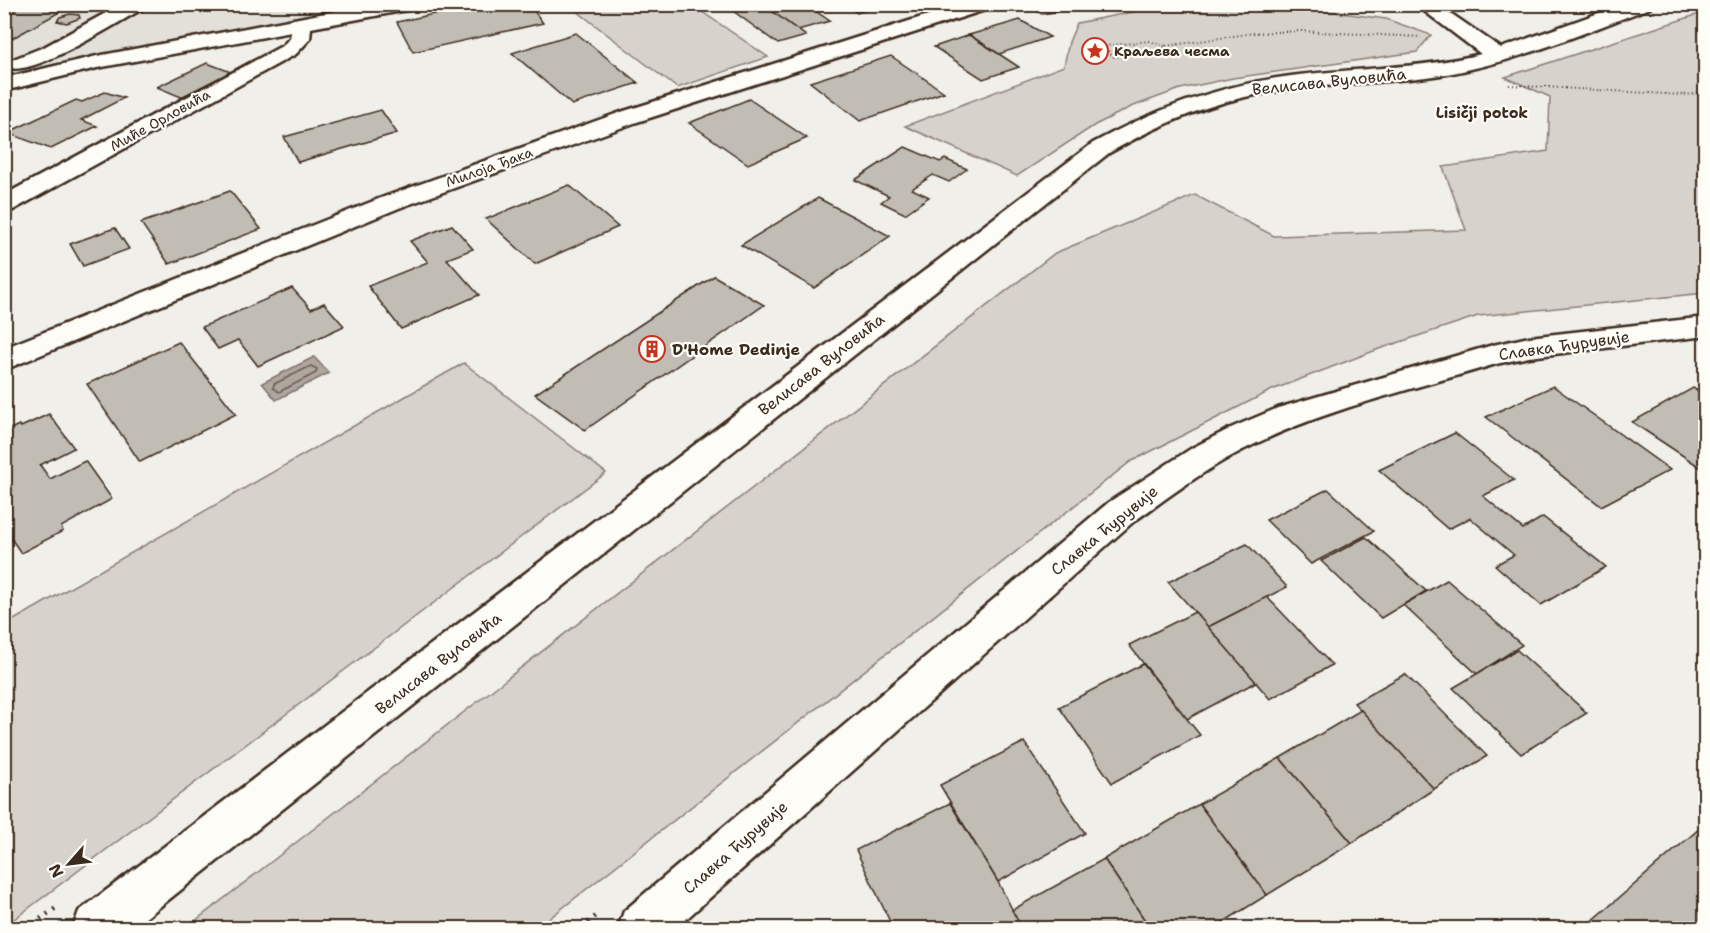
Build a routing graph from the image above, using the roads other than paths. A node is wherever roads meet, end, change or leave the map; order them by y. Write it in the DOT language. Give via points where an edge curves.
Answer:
graph roads {
  1 [pos="137,4"];
  2 [pos="406,4"];
  3 [pos="984,4"];
  4 [pos="1424,4"];
  5 [pos="1653,8"];
  6 [pos="301,25"];
  7 [pos="1497,55"];
  8 [pos="4,68"];
  9 [pos="4,85"];
  10 [pos="4,205"];
  11 [pos="1706,326"];
  12 [pos="4,360"];
  13 [pos="96,928"];
  14 [pos="641,928"];
  1 -- 8 [label="street" via="51,51"];
  2 -- 6 [label="street"];
  3 -- 12 [label="street, Милоја Ђака" via="629,117 390,203"];
  4 -- 7 [label="street"];
  5 -- 7 [label="street, Велисава Вуловића" via="1595,14"];
  6 -- 9 [label="street" via="97,62"];
  6 -- 10 [label="street, Миће Орловића" via="300,39 289,50"];
  7 -- 13 [label="street, Велисава Вуловића" via="1426,70 1288,83 1241,92 1166,115 1101,148"];
  11 -- 14 [label="street, Славка Ћурувије" via="1529,347 1465,362 1288,416 1204,457 1122,512"];
}
